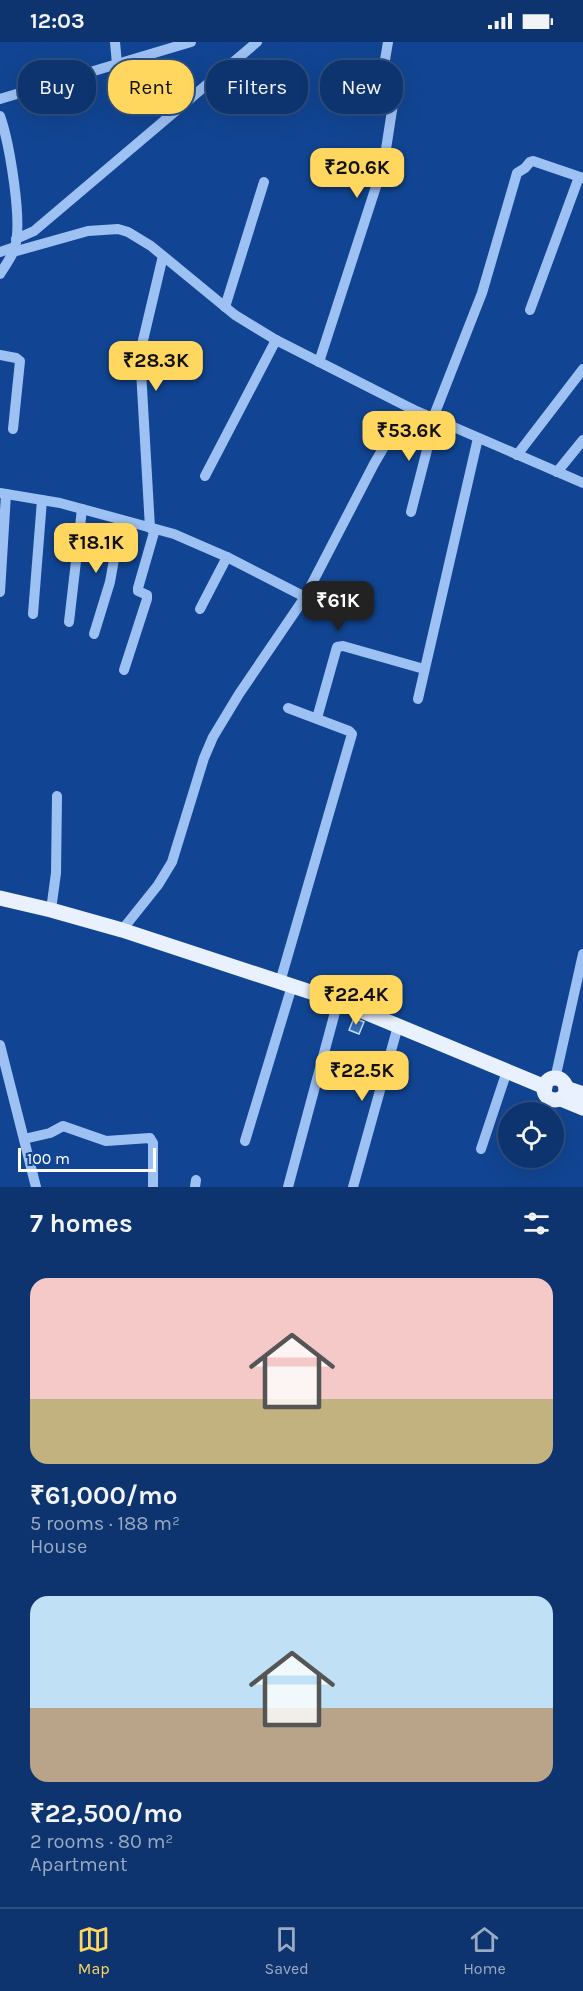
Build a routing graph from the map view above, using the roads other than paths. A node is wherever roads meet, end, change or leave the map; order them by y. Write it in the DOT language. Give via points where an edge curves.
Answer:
graph roads {
  1 [pos="116,42"];
  2 [pos="191,42"];
  3 [pos="257,42"];
  4 [pos="388,42"];
  5 [pos="117,60"];
  6 [pos="130,60"];
  7 [pos="108,67"];
  8 [pos="0,99"];
  9 [pos="0,116"];
  10 [pos="581,178"];
  11 [pos="264,182"];
  12 [pos="15,246"];
  13 [pos="0,252"];
  14 [pos="163,256"];
  15 [pos="0,274"];
  16 [pos="225,307"];
  17 [pos="530,310"];
  18 [pos="276,340"];
  19 [pos="0,355"];
  20 [pos="319,362"];
  21 [pos="583,369"];
  22 [pos="412,409"];
  23 [pos="434,418"];
  24 [pos="13,429"];
  25 [pos="478,438"];
  26 [pos="583,440"];
  27 [pos="517,455"];
  28 [pos="556,472"];
  29 [pos="205,476"];
  30 [pos="583,483"];
  31 [pos="3,493"];
  32 [pos="42,500"];
  33 [pos="81,509"];
  34 [pos="411,512"];
  35 [pos="121,520"];
  36 [pos="153,529"];
  37 [pos="227,557"];
  38 [pos="0,592"];
  39 [pos="305,597"];
  40 [pos="200,609"];
  41 [pos="33,614"];
  42 [pos="69,622"];
  43 [pos="94,634"];
  44 [pos="424,669"];
  45 [pos="124,670"];
  46 [pos="418,699"];
  47 [pos="288,708"];
  48 [pos="317,718"];
  49 [pos="57,796"];
  50 [pos="0,898"];
  51 [pos="51,910"];
  52 [pos="122,930"];
  53 [pos="583,954"];
  54 [pos="286,984"];
  55 [pos="338,1001"];
  56 [pos="398,1026"];
  57 [pos="0,1045"];
  58 [pos="507,1071"];
  59 [pos="556,1088"];
  60 [pos="583,1094"];
  61 [pos="583,1108"];
  62 [pos="24,1139"];
  63 [pos="245,1141"];
  64 [pos="481,1149"];
  65 [pos="36,1187"];
  66 [pos="153,1187"];
  67 [pos="288,1187"];
  68 [pos="353,1187"];
  1 -- 5 [label="street"];
  2 -- 6 [label="street"];
  3 -- 12 [label="street"];
  4 -- 20 [label="street" via="384,66 397,78 386,154"];
  7 -- 8 [label="street"];
  9 -- 12 [label="street" via="11,158 17,220"];
  10 -- 17 [label="street"];
  10 -- 23 [label="street" via="533,161 518,171 482,294"];
  11 -- 16 [label="street"];
  12 -- 13 [label="street"];
  12 -- 14 [label="street" via="118,229"];
  12 -- 15 [label="street"];
  14 -- 16 [label="street"];
  14 -- 36 [label="street" via="140,353"];
  16 -- 18 [label="street"];
  18 -- 20 [label="street"];
  18 -- 29 [label="street"];
  19 -- 24 [label="street" via="20,361"];
  20 -- 22 [label="street"];
  21 -- 27 [label="street"];
  22 -- 23 [label="street"];
  22 -- 39 [label="street" via="374,464"];
  23 -- 25 [label="street"];
  23 -- 34 [label="street"];
  25 -- 27 [label="street"];
  25 -- 44 [label="street"];
  26 -- 28 [label="street"];
  27 -- 28 [label="street"];
  28 -- 30 [label="street"];
  31 -- 32 [label="street"];
  31 -- 38 [label="street"];
  32 -- 33 [label="street"];
  32 -- 41 [label="street"];
  33 -- 35 [label="street"];
  33 -- 42 [label="street"];
  35 -- 36 [label="street"];
  35 -- 43 [label="street" via="110,582"];
  36 -- 37 [label="street"];
  36 -- 45 [label="street" via="138,588 147,599"];
  37 -- 39 [label="street"];
  37 -- 40 [label="street"];
  39 -- 52 [label="street" via="213,737 172,862"];
  44 -- 46 [label="street"];
  44 -- 48 [label="street" via="337,646"];
  47 -- 48 [label="street"];
  48 -- 54 [label="street" via="352,734"];
  49 -- 51 [label="street" via="56,873"];
  50 -- 51 [label="main road"];
  51 -- 52 [label="main road"];
  52 -- 54 [label="main road"];
  53 -- 59 [label="street"];
  54 -- 55 [label="main road"];
  54 -- 63 [label="street"];
  55 -- 56 [label="main road"];
  55 -- 67 [label="street"];
  56 -- 58 [label="main road"];
  56 -- 68 [label="street"];
  57 -- 62 [label="street"];
  58 -- 59 [label="main road"];
  58 -- 64 [label="street"];
  59 -- 60 [label="main road"];
  59 -- 61 [label="main road"];
  62 -- 65 [label="street"];
  62 -- 66 [label="street" via="63,1126 106,1141 150,1138"];
}
